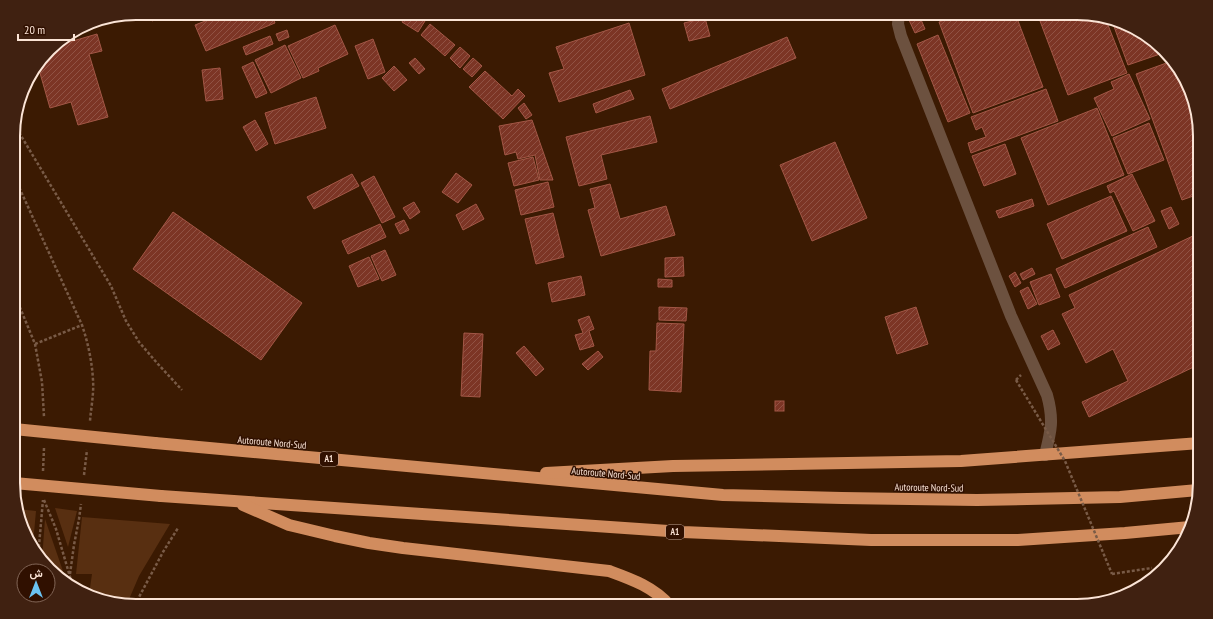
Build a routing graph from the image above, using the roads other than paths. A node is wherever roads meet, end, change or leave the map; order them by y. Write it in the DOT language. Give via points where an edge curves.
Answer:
graph roads {
  1 [pos="899,20"];
  2 [pos="20,430"];
  3 [pos="1193,444"];
  4 [pos="1044,455"];
  5 [pos="502,475"];
  6 [pos="20,484"];
  7 [pos="1193,490"];
  8 [pos="235,501"];
  9 [pos="1184,528"];
  10 [pos="663,599"];
  1 -- 4 [label="street" via="901,36 1011,316 1050,406 1052,420"];
  2 -- 5 [label="highway, Autoroute Nord-Sud / A1, bridge"];
  3 -- 4 [label="highway"];
  4 -- 5 [label="highway" via="961,461 673,466"];
  5 -- 7 [label="highway, Autoroute Nord-Sud / A1" via="723,495 842,498 977,500 1120,497"];
  6 -- 8 [label="highway, A1, bridge"];
  8 -- 9 [label="highway, A1" via="683,532 871,540 1018,540"];
  8 -- 10 [label="highway" via="289,525 362,542 609,572 628,577 656,592"];
}
